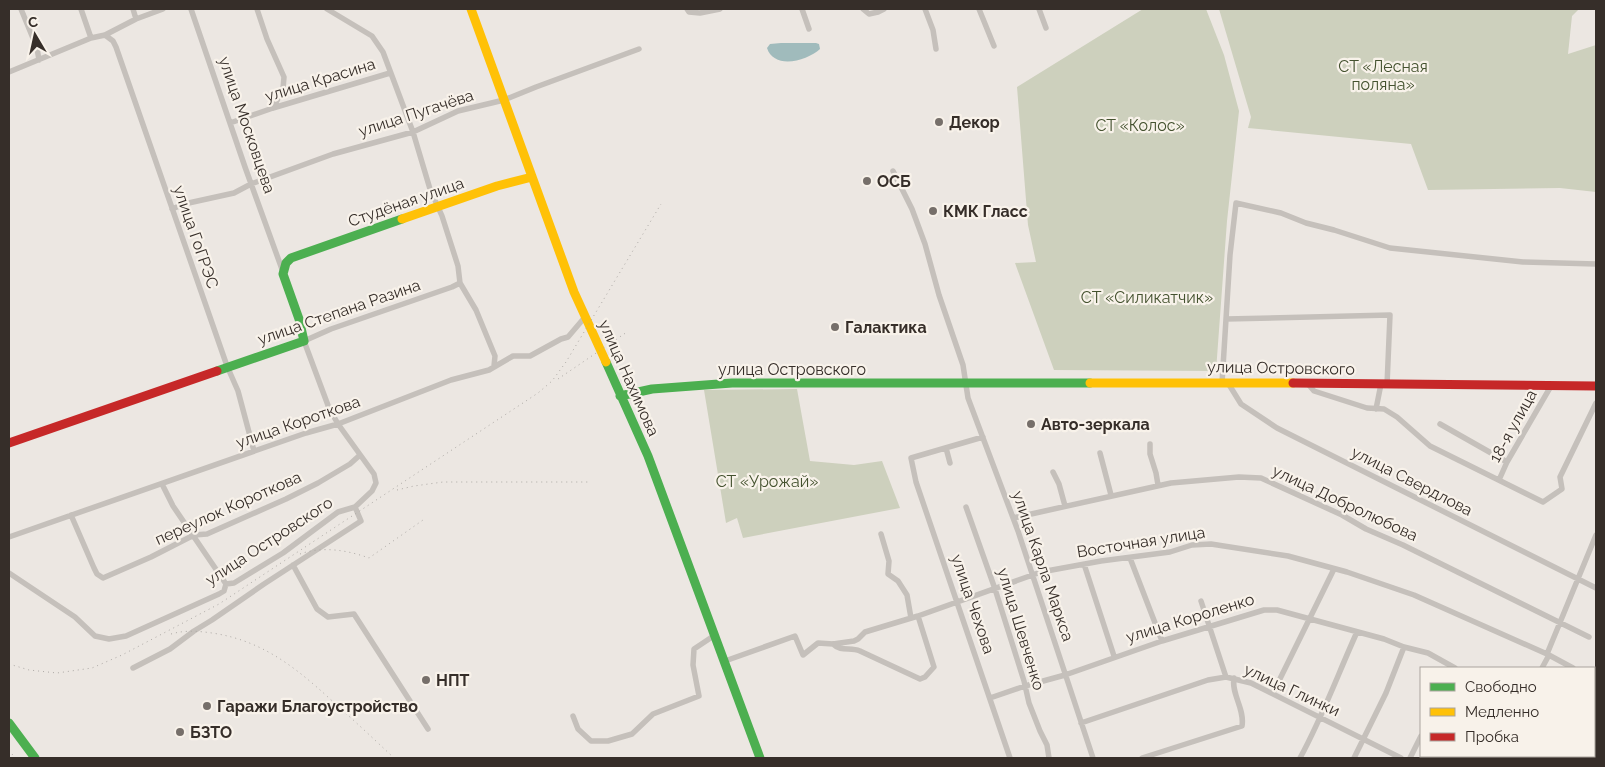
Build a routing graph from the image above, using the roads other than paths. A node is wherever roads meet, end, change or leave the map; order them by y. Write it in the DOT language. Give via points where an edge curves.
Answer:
graph roads {
  1 [pos="21,9"];
  2 [pos="81,9"];
  3 [pos="133,9"];
  4 [pos="163,9"];
  5 [pos="191,9"];
  6 [pos="257,9"];
  7 [pos="327,9"];
  8 [pos="471,9"];
  9 [pos="720,9"];
  10 [pos="802,9"];
  11 [pos="863,9"];
  12 [pos="884,9"];
  13 [pos="925,9"];
  14 [pos="979,9"];
  15 [pos="1039,9"];
  16 [pos="688,10"];
  17 [pos="136,19"];
  18 [pos="1046,28"];
  19 [pos="809,29"];
  20 [pos="106,35"];
  21 [pos="91,38"];
  22 [pos="994,46"];
  23 [pos="639,49"];
  24 [pos="936,49"];
  25 [pos="39,60"];
  26 [pos="9,72"];
  27 [pos="390,73"];
  28 [pos="504,100"];
  29 [pos="273,108"];
  30 [pos="230,123"];
  31 [pos="413,132"];
  32 [pos="893,171"];
  33 [pos="532,177"];
  34 [pos="251,184"];
  35 [pos="438,206"];
  36 [pos="172,209"];
  37 [pos="275,251"];
  38 [pos="291,258"];
  39 [pos="1596,264"];
  40 [pos="284,274"];
  41 [pos="460,283"];
  42 [pos="585,317"];
  43 [pos="1226,318"];
  44 [pos="304,341"];
  45 [pos="227,366"];
  46 [pos="494,366"];
  47 [pos="1225,383"];
  48 [pos="966,384"];
  49 [pos="1308,384"];
  50 [pos="1384,385"];
  51 [pos="1551,386"];
  52 [pos="1596,386"];
  53 [pos="620,396"];
  54 [pos="1596,403"];
  55 [pos="1376,409"];
  56 [pos="338,424"];
  57 [pos="1440,424"];
  58 [pos="983,437"];
  59 [pos="9,443"];
  60 [pos="1150,444"];
  61 [pos="946,448"];
  62 [pos="254,451"];
  63 [pos="1100,453"];
  64 [pos="360,455"];
  65 [pos="1507,462"];
  66 [pos="950,463"];
  67 [pos="1053,472"];
  68 [pos="1499,480"];
  69 [pos="376,483"];
  70 [pos="162,484"];
  71 [pos="1158,485"];
  72 [pos="1111,495"];
  73 [pos="1065,506"];
  74 [pos="355,507"];
  75 [pos="966,507"];
  76 [pos="71,515"];
  77 [pos="1013,518"];
  78 [pos="881,534"];
  79 [pos="194,535"];
  80 [pos="1596,535"];
  81 [pos="9,537"];
  82 [pos="1130,558"];
  83 [pos="1084,564"];
  84 [pos="293,565"];
  85 [pos="1334,569"];
  86 [pos="9,573"];
  87 [pos="1032,575"];
  88 [pos="1577,579"];
  89 [pos="226,584"];
  90 [pos="1596,588"];
  91 [pos="995,589"];
  92 [pos="1201,601"];
  93 [pos="957,602"];
  94 [pos="918,616"];
  95 [pos="911,618"];
  96 [pos="1310,619"];
  97 [pos="1559,623"];
  98 [pos="1210,626"];
  99 [pos="1357,632"];
  100 [pos="715,635"];
  101 [pos="1589,637"];
  102 [pos="1162,641"];
  103 [pos="833,644"];
  104 [pos="1404,648"];
  105 [pos="1548,654"];
  106 [pos="1114,656"];
  107 [pos="725,661"];
  108 [pos="1453,667"];
  109 [pos="1542,667"];
  110 [pos="1571,667"];
  111 [pos="133,668"];
  112 [pos="1065,675"];
  113 [pos="1226,677"];
  114 [pos="1234,678"];
  115 [pos="1025,686"];
  116 [pos="1273,694"];
  117 [pos="990,698"];
  118 [pos="573,716"];
  119 [pos="1320,718"];
  120 [pos="9,723"];
  121 [pos="1081,723"];
  122 [pos="428,729"];
  123 [pos="1420,738"];
  124 [pos="1363,739"];
  125 [pos="35,758"];
  126 [pos="760,758"];
  127 [pos="1010,758"];
  128 [pos="1049,758"];
  129 [pos="1093,758"];
  130 [pos="1142,758"];
  131 [pos="1300,758"];
  132 [pos="1354,758"];
  133 [pos="1401,758"];
  134 [pos="1410,758"];
  1 -- 25 [label="street"];
  2 -- 21 [label="street"];
  3 -- 17 [label="street"];
  4 -- 17 [label="street"];
  5 -- 30 [label="street, улица Московцева"];
  6 -- 29 [label="street" via="284,77 283,89"];
  7 -- 27 [label="street" via="372,36 384,52"];
  8 -- 28 [label="street, улица Нахимова"];
  9 -- 16 [label="street" via="700,13"];
  10 -- 19 [label="street"];
  11 -- 12 [label="street" via="869,14"];
  13 -- 24 [label="street"];
  14 -- 22 [label="street"];
  15 -- 18 [label="street"];
  17 -- 20 [label="street"];
  20 -- 21 [label="street"];
  20 -- 36 [label="street, улица ГоГРЭС" via="116,46"];
  21 -- 25 [label="street"];
  23 -- 28 [label="street, улица Пугачёва"];
  25 -- 26 [label="street"];
  27 -- 29 [label="street, улица Красина"];
  27 -- 31 [label="street"];
  28 -- 31 [label="street, улица Пугачёва" via="458,111"];
  28 -- 33 [label="street, улица Нахимова"];
  29 -- 30 [label="street, улица Красина"];
  30 -- 34 [label="street, улица Московцева"];
  31 -- 34 [label="street, улица Пугачёва" via="333,154"];
  31 -- 35 [label="street"];
  32 -- 48 [label="street" via="912,208 925,244 964,365"];
  33 -- 35 [label="street, Студёная улица"];
  33 -- 42 [label="street, улица Нахимова"];
  34 -- 36 [label="street, улица Пугачёва" via="234,193"];
  34 -- 37 [label="street, улица Московцева"];
  35 -- 38 [label="street, Студёная улица"];
  35 -- 41 [label="street" via="458,266"];
  36 -- 45 [label="street, улица ГоГРЭС"];
  37 -- 38 [label="street" via="282,257"];
  37 -- 40 [label="street, улица Московцева"];
  38 -- 40 [label="street"];
  39 -- 43 [label="street" via="1523,262 1390,248 1281,213 1236,203"];
  40 -- 44 [label="street, улица Московцева"];
  41 -- 44 [label="street, улица Степана Разина"];
  41 -- 46 [label="street" via="476,310 495,356"];
  42 -- 46 [label="street, улица Короткова" via="568,337 530,356 513,356"];
  42 -- 53 [label="street, улица Нахимова"];
  43 -- 47 [label="street"];
  43 -- 50 [label="street" via="1390,315"];
  44 -- 45 [label="street, улица Степана Разина"];
  44 -- 56 [label="street, улица Московцева" via="324,398"];
  45 -- 59 [label="street, улица Степана Разина"];
  45 -- 62 [label="street, улица ГоГРЭС" via="238,391"];
  46 -- 56 [label="street, улица Короткова"];
  47 -- 48 [label="street, улица Островского"];
  47 -- 49 [label="street, улица Островского"];
  47 -- 88 [label="street, улица Свердлова" via="1241,404 1277,428"];
  48 -- 53 [label="street, улица Островского" via="732,383 660,388"];
  48 -- 58 [label="street, улица Карла Маркса"];
  49 -- 50 [label="street, улица Островского"];
  49 -- 55 [label="street" via="1314,391"];
  50 -- 51 [label="street, улица Островского"];
  50 -- 55 [label="street"];
  51 -- 52 [label="street, улица Островского"];
  51 -- 65 [label="street, 18-я улица"];
  53 -- 100 [label="street, улица Нахимова" via="651,465"];
  54 -- 68 [label="street" via="1560,477 1562,489 1543,502"];
  55 -- 68 [label="street" via="1384,409 1397,417 1430,446"];
  56 -- 62 [label="street, улица Короткова"];
  56 -- 64 [label="street, улица Московцева"];
  57 -- 65 [label="street"];
  58 -- 61 [label="street"];
  58 -- 77 [label="street, улица Карла Маркса"];
  60 -- 71 [label="street"];
  61 -- 66 [label="street"];
  61 -- 93 [label="street, улица Чехова" via="911,458 916,482"];
  62 -- 70 [label="street, улица Короткова"];
  63 -- 72 [label="street"];
  64 -- 69 [label="street, улица Московцева" via="374,474"];
  64 -- 79 [label="street, переулок Короткова" via="350,464 286,499 207,534"];
  65 -- 68 [label="street, 18-я улица"];
  67 -- 73 [label="street"];
  69 -- 74 [label="street, улица Островского"];
  70 -- 76 [label="street, улица Короткова"];
  70 -- 79 [label="street"];
  71 -- 72 [label="street, улица Добролюбова"];
  71 -- 97 [label="street, улица Добролюбова" via="1230,477 1266,479"];
  72 -- 73 [label="street, улица Добролюбова"];
  73 -- 77 [label="street, улица Добролюбова"];
  74 -- 84 [label="street" via="361,521"];
  74 -- 89 [label="street, улица Островского" via="338,512 283,553 234,583"];
  75 -- 91 [label="street, улица Шевченко"];
  76 -- 79 [label="street, переулок Короткова" via="97,574 103,578"];
  76 -- 81 [label="street, улица Короткова"];
  77 -- 87 [label="street, улица Карла Маркса"];
  78 -- 95 [label="street" via="889,561 888,574 898,581 907,595"];
  79 -- 89 [label="street"];
  80 -- 88 [label="street"];
  82 -- 83 [label="street, Восточная улица"];
  82 -- 85 [label="street, Восточная улица" via="1211,544 1276,554"];
  82 -- 102 [label="street"];
  83 -- 87 [label="street, Восточная улица"];
  83 -- 106 [label="street"];
  84 -- 111 [label="street" via="170,649"];
  84 -- 122 [label="street" via="317,609 328,617 354,614"];
  85 -- 96 [label="street"];
  85 -- 105 [label="street, Восточная улица" via="1414,595"];
  86 -- 89 [label="street, улица Островского" via="75,617 95,636 116,638 219,594"];
  87 -- 91 [label="street, Восточная улица"];
  87 -- 112 [label="street, улица Карла Маркса"];
  88 -- 90 [label="street, улица Свердлова"];
  88 -- 97 [label="street"];
  91 -- 93 [label="street, Восточная улица"];
  91 -- 115 [label="street, улица Шевченко"];
  92 -- 98 [label="street"];
  93 -- 94 [label="street, Восточная улица"];
  93 -- 117 [label="street, улица Чехова"];
  94 -- 95 [label="street, Восточная улица"];
  94 -- 103 [label="street" via="934,667 920,679 860,651 841,649"];
  95 -- 103 [label="street, Восточная улица" via="865,632 858,639"];
  96 -- 98 [label="street, улица Короленко" via="1264,610"];
  96 -- 99 [label="street, улица Короленко"];
  96 -- 116 [label="street"];
  97 -- 101 [label="street, улица Добролюбова"];
  97 -- 105 [label="street"];
  98 -- 102 [label="street, улица Короленко"];
  98 -- 113 [label="street"];
  99 -- 104 [label="street, улица Короленко"];
  99 -- 119 [label="street"];
  100 -- 107 [label="street, улица Нахимова"];
  100 -- 118 [label="street" via="694,649 693,665 699,696 653,714 632,734 608,741 590,741 578,729"];
  102 -- 106 [label="street, улица Короленко"];
  103 -- 107 [label="street, Восточная улица" via="818,643 803,655 795,636"];
  104 -- 108 [label="street, улица Короленко" via="1428,653"];
  104 -- 124 [label="street"];
  105 -- 109 [label="street"];
  105 -- 110 [label="street, Восточная улица"];
  106 -- 112 [label="street, улица Короленко"];
  107 -- 126 [label="street, улица Нахимова"];
  112 -- 115 [label="street, улица Короленко"];
  112 -- 121 [label="street, улица Карла Маркса"];
  113 -- 114 [label="street, улица Глинки"];
  113 -- 121 [label="street, улица Глинки" via="1208,680"];
  114 -- 116 [label="street, улица Глинки"];
  114 -- 130 [label="street" via="1242,726"];
  115 -- 117 [label="street, улица Короленко"];
  115 -- 128 [label="street, улица Шевченко"];
  116 -- 119 [label="street, улица Глинки"];
  117 -- 127 [label="street, улица Чехова"];
  119 -- 124 [label="street, улица Глинки"];
  119 -- 131 [label="street"];
  120 -- 125 [label="street"];
  121 -- 129 [label="street, улица Карла Маркса"];
  123 -- 134 [label="street"];
  124 -- 132 [label="street"];
  124 -- 133 [label="street, улица Глинки"];
}
